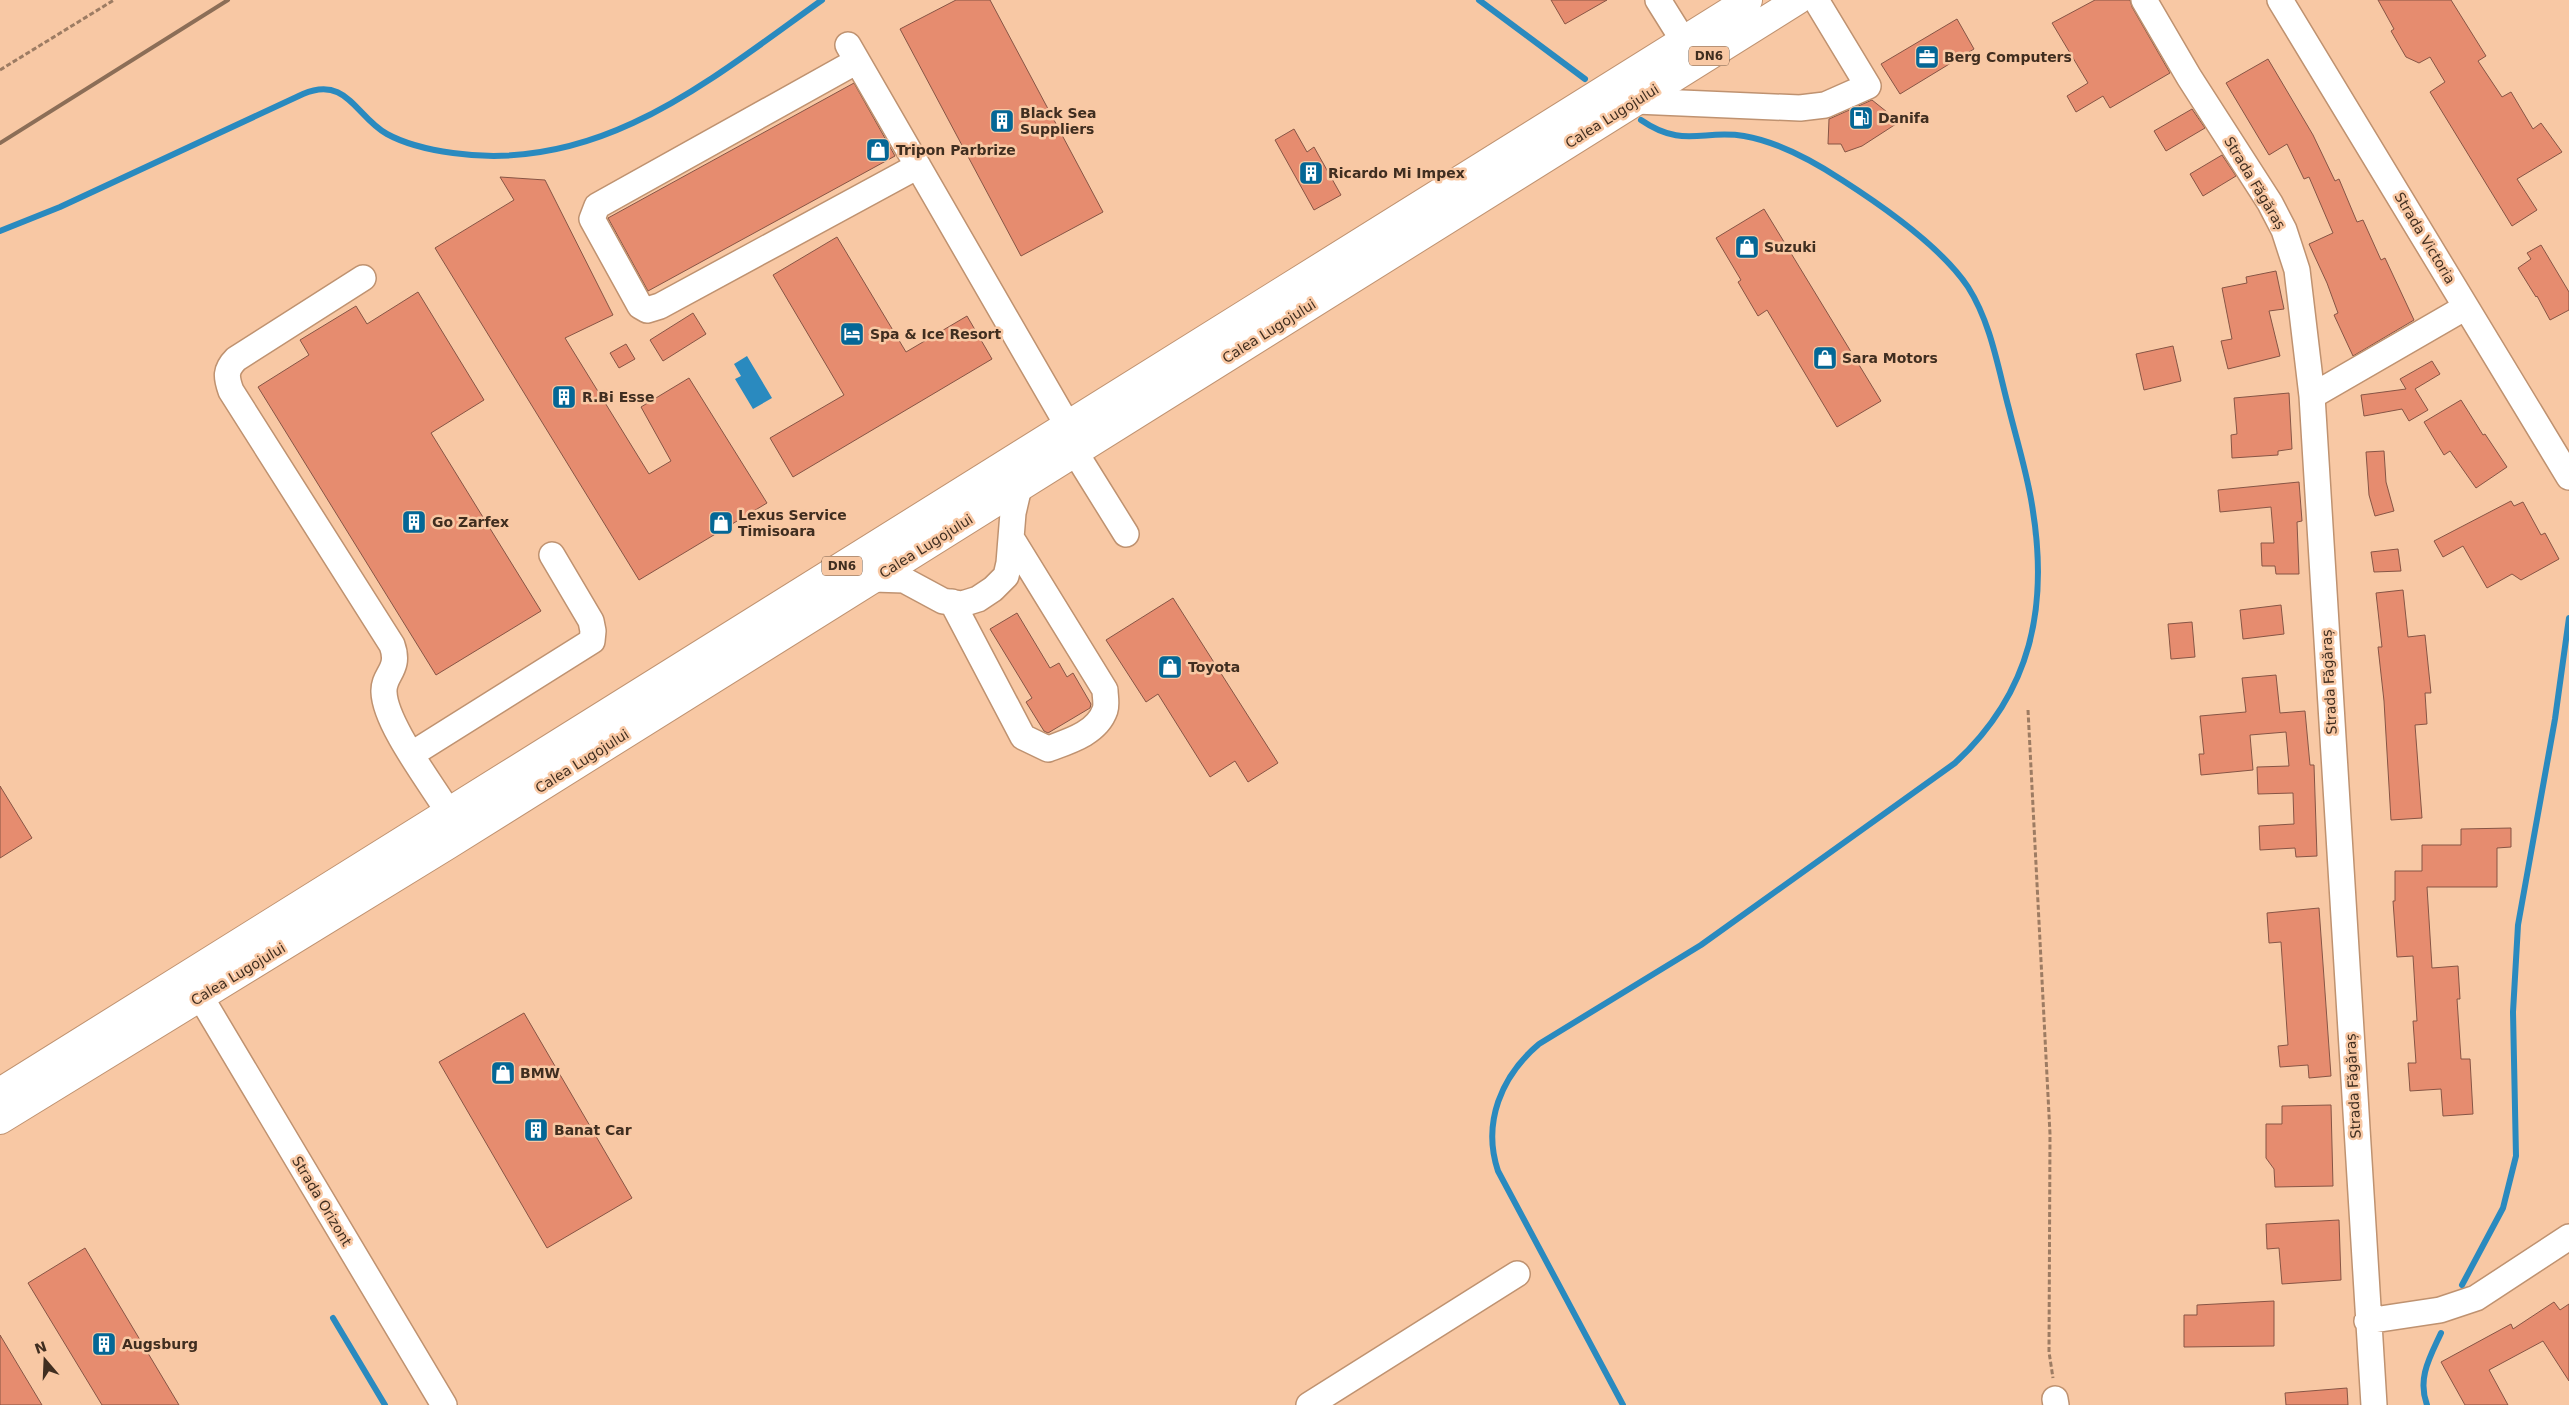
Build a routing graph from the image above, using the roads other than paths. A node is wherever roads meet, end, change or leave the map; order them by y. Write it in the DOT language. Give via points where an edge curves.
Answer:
graph roads {
  1 [pos="1658,0"];
  2 [pos="1748,0"];
  3 [pos="1798,0"];
  4 [pos="1816,0"];
  5 [pos="2144,0"];
  6 [pos="2281,0"];
  7 [pos="1683,40"];
  8 [pos="1636,101"];
  9 [pos="918,166"];
  10 [pos="363,278"];
  11 [pos="2466,307"];
  12 [pos="2312,396"];
  13 [pos="1068,426"];
  14 [pos="1075,452"];
  15 [pos="2569,477"];
  16 [pos="1019,488"];
  17 [pos="1126,534"];
  18 [pos="1012,539"];
  19 [pos="552,555"];
  20 [pos="874,578"];
  21 [pos="952,602"];
  22 [pos="412,754"];
  23 [pos="449,812"];
  24 [pos="200,996"];
  25 [pos="0,1092"];
  26 [pos="0,1120"];
  27 [pos="2569,1237"];
  28 [pos="1517,1274"];
  29 [pos="2367,1321"];
  30 [pos="444,1405"];
  31 [pos="1309,1405"];
  32 [pos="2374,1405"];
  1 -- 7 [label="street"];
  2 -- 7 [label="main road, Calea Lugojului / DN6"];
  3 -- 8 [label="main road, Calea Lugojului / DN6"];
  4 -- 8 [label="street" via="1868,86 1825,105 1800,108"];
  5 -- 12 [label="street, Strada Făgăraș" via="2284,230 2297,270"];
  6 -- 11 [label="street, Strada Victoria"];
  7 -- 13 [label="main road, Calea Lugojului / DN6"];
  8 -- 14 [label="main road, Calea Lugojului / DN6"];
  9 -- 9 [label="street" via="853,53 597,206 592,219 640,306 647,310 660,306"];
  9 -- 13 [label="street"];
  10 -- 22 [label="street" via="236,360 226,371 226,377 231,391 392,645 397,658 384,691 390,721"];
  11 -- 12 [label="street"];
  11 -- 15 [label="street, Strada Victoria"];
  12 -- 29 [label="street, Strada Făgăraș"];
  13 -- 23 [label="main road, Calea Lugojului / DN6"];
  14 -- 16 [label="main road, Calea Lugojului / DN6"];
  14 -- 17 [label="street"];
  16 -- 18 [label="street" via="1013,513"];
  16 -- 20 [label="main road, Calea Lugojului / DN6"];
  18 -- 21 [label="street" via="1006,576 994,589 962,604"];
  18 -- 21 [label="street" via="1105,690 1106,708 1096,726 1074,740 1048,749 1023,737"];
  19 -- 22 [label="street" via="591,621 592,641"];
  20 -- 21 [label="street" via="904,580 943,601"];
  20 -- 24 [label="main road, Calea Lugojului / DN6"];
  22 -- 23 [label="street"];
  23 -- 25 [label="main road, Calea Lugojului / DN6"];
  24 -- 26 [label="main road, Calea Lugojului / DN6"];
  24 -- 30 [label="street, Strada Orizont"];
  27 -- 29 [label="street" via="2476,1298 2440,1310"];
  28 -- 31 [label="street"];
  29 -- 32 [label="street, Strada Făgăraș"];
}
